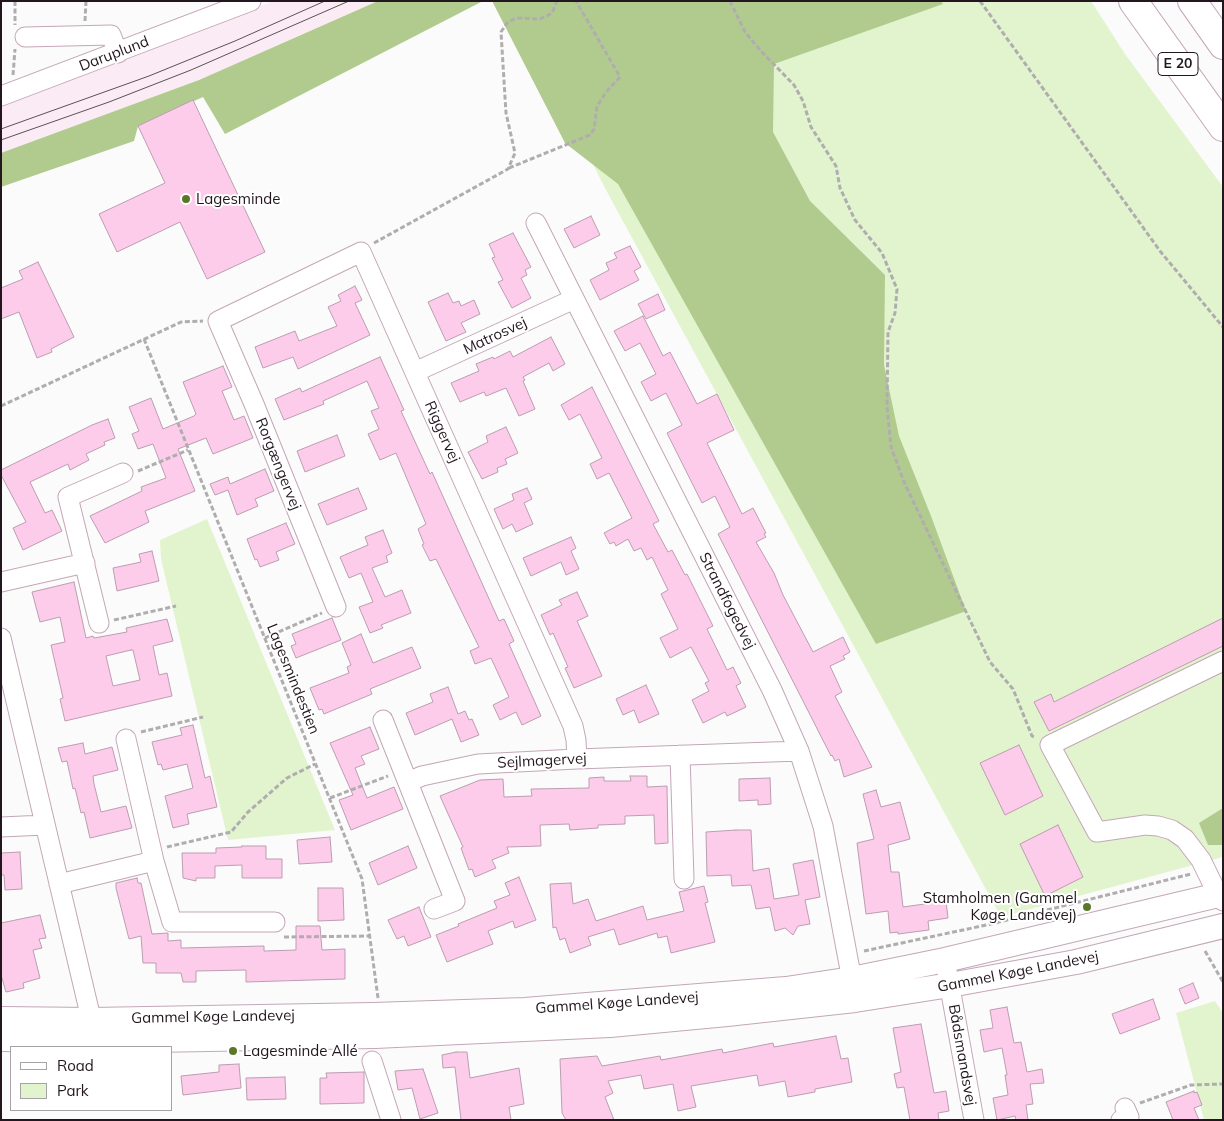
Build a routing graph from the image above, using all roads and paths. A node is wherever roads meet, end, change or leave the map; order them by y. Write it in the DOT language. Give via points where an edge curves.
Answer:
graph roads {
  1 [pos="251,1"];
  2 [pos="557,1"];
  3 [pos="576,1"];
  4 [pos="730,1"];
  5 [pos="980,1"];
  6 [pos="1133,1"];
  7 [pos="1192,1"];
  8 [pos="1215,1"];
  9 [pos="212,8"];
  10 [pos="1223,12"];
  11 [pos="26,37"];
  12 [pos="1223,45"];
  13 [pos="118,53"];
  14 [pos="5,89"];
  15 [pos="1223,127"];
  16 [pos="508,169"];
  17 [pos="536,223"];
  18 [pos="361,252"];
  19 [pos="574,299"];
  20 [pos="218,321"];
  21 [pos="1223,327"];
  22 [pos="144,339"];
  23 [pos="415,372"];
  24 [pos="1,406"];
  25 [pos="188,450"];
  26 [pos="123,473"];
  27 [pos="85,563"];
  28 [pos="1,582"];
  29 [pos="176,606"];
  30 [pos="336,607"];
  31 [pos="99,623"];
  32 [pos="1,638"];
  33 [pos="266,638"];
  34 [pos="1223,661"];
  35 [pos="203,717"];
  36 [pos="383,720"];
  37 [pos="126,739"];
  38 [pos="1050,745"];
  39 [pos="799,751"];
  40 [pos="680,755"];
  41 [pos="578,758"];
  42 [pos="315,764"];
  43 [pos="405,776"];
  44 [pos="330,798"];
  45 [pos="45,825"];
  46 [pos="1,827"];
  47 [pos="153,856"];
  48 [pos="1206,870"];
  49 [pos="684,879"];
  50 [pos="59,884"];
  51 [pos="1221,897"];
  52 [pos="1092,899"];
  53 [pos="1093,906"];
  54 [pos="434,909"];
  55 [pos="275,922"];
  56 [pos="1221,929"];
  57 [pos="370,936"];
  58 [pos="847,956"];
  59 [pos="946,960"];
  60 [pos="950,985"];
  61 [pos="853,990"];
  62 [pos="373,1014"];
  63 [pos="1,1019"];
  64 [pos="94,1030"];
  65 [pos="1,1039"];
  66 [pos="372,1061"];
  67 [pos="1223,1084"];
  68 [pos="1123,1114"];
  69 [pos="391,1120"];
  70 [pos="974,1120"];
  1 -- 9 [label="street, Daruplund"];
  2 -- 16 [label="path" via="552,13 540,19 516,18 507,23 502,32 506,113 514,153"];
  3 -- 16 [label="path" via="620,77 597,106 590,135"];
  4 -- 38 [label="path" via="745,32 794,85 811,126 836,166 840,188 855,220 882,253 897,289 895,313 888,332 887,407 891,447 904,482 990,662 1013,689 1032,736"];
  5 -- 21 [label="path" via="1160,251"];
  6 -- 15 [label="highway, E 20"];
  7 -- 12 [label="highway"];
  8 -- 10 [label="highway"];
  9 -- 13 [label="street, Daruplund"];
  11 -- 13 [label="street" via="111,35"];
  13 -- 14 [label="street, Daruplund"];
  16 -- 18 [label="path" via="377,240"];
  17 -- 19 [label="street, Strandfogedvej"];
  18 -- 20 [label="street"];
  18 -- 23 [label="street, Riggervej"];
  19 -- 23 [label="street, Matrosvej"];
  19 -- 39 [label="street, Strandfogedvej" via="772,690"];
  20 -- 22 [label="path" via="181,322"];
  20 -- 30 [label="street, Rorgængervej"];
  22 -- 24 [label="path"];
  22 -- 25 [label="path, Lagesmindestien"];
  23 -- 41 [label="street, Riggervej" via="573,726"];
  25 -- 26 [label="path" via="131,474"];
  25 -- 33 [label="path, Lagesmindestien"];
  26 -- 27 [label="street" via="68,497"];
  27 -- 28 [label="street"];
  27 -- 31 [label="street"];
  29 -- 31 [label="path"];
  30 -- 33 [label="path"];
  32 -- 45 [label="street"];
  33 -- 42 [label="path, Lagesmindestien"];
  34 -- 38 [label="street"];
  35 -- 37 [label="path" via="133,734"];
  36 -- 43 [label="street"];
  37 -- 47 [label="street"];
  38 -- 48 [label="street" via="1097,832 1145,825 1172,830 1185,839"];
  39 -- 40 [label="street, Sejlmagervej"];
  39 -- 58 [label="street, Strandfogedvej" via="823,826"];
  40 -- 41 [label="street, Sejlmagervej"];
  40 -- 49 [label="street"];
  41 -- 43 [label="street, Sejlmagervej" via="478,764 422,776"];
  42 -- 44 [label="path, Lagesmindestien"];
  42 -- 47 [label="path" via="287,778 248,812 231,832"];
  43 -- 44 [label="path"];
  43 -- 54 [label="street" via="455,901"];
  44 -- 57 [label="path, Lagesmindestien" via="362,878"];
  45 -- 46 [label="street"];
  45 -- 50 [label="street"];
  47 -- 50 [label="street"];
  47 -- 55 [label="street" via="172,922"];
  48 -- 51 [label="street"];
  48 -- 52 [label="path"];
  50 -- 64 [label="street"];
  51 -- 56 [label="street"];
  51 -- 59 [label="main road, Gammel Køge Landevej"];
  52 -- 53 [label="path"];
  52 -- 58 [label="path"];
  55 -- 57 [label="path" via="284,938"];
  56 -- 60 [label="main road, Gammel Køge Landevej" via="1076,962"];
  57 -- 62 [label="path, Lagesmindestien" via="379,999"];
  58 -- 61 [label="street, Strandfogedvej"];
  59 -- 60 [label="street, Bådsmandsvej"];
  59 -- 61 [label="main road, Gammel Køge Landevej"];
  60 -- 61 [label="main road, Gammel Køge Landevej"];
  60 -- 70 [label="street, Bådsmandsvej"];
  61 -- 62 [label="main road, Gammel Køge Landevej" via="777,990 544,1008"];
  61 -- 64 [label="main road, Gammel Køge Landevej" via="737,1013 610,1025 375,1036"];
  62 -- 64 [label="main road, Gammel Køge Landevej"];
  63 -- 64 [label="main road, Gammel Køge Landevej"];
  64 -- 65 [label="main road, Gammel Køge Landevej"];
  66 -- 69 [label="street"];
  67 -- 68 [label="path" via="1191,1084"];
}
